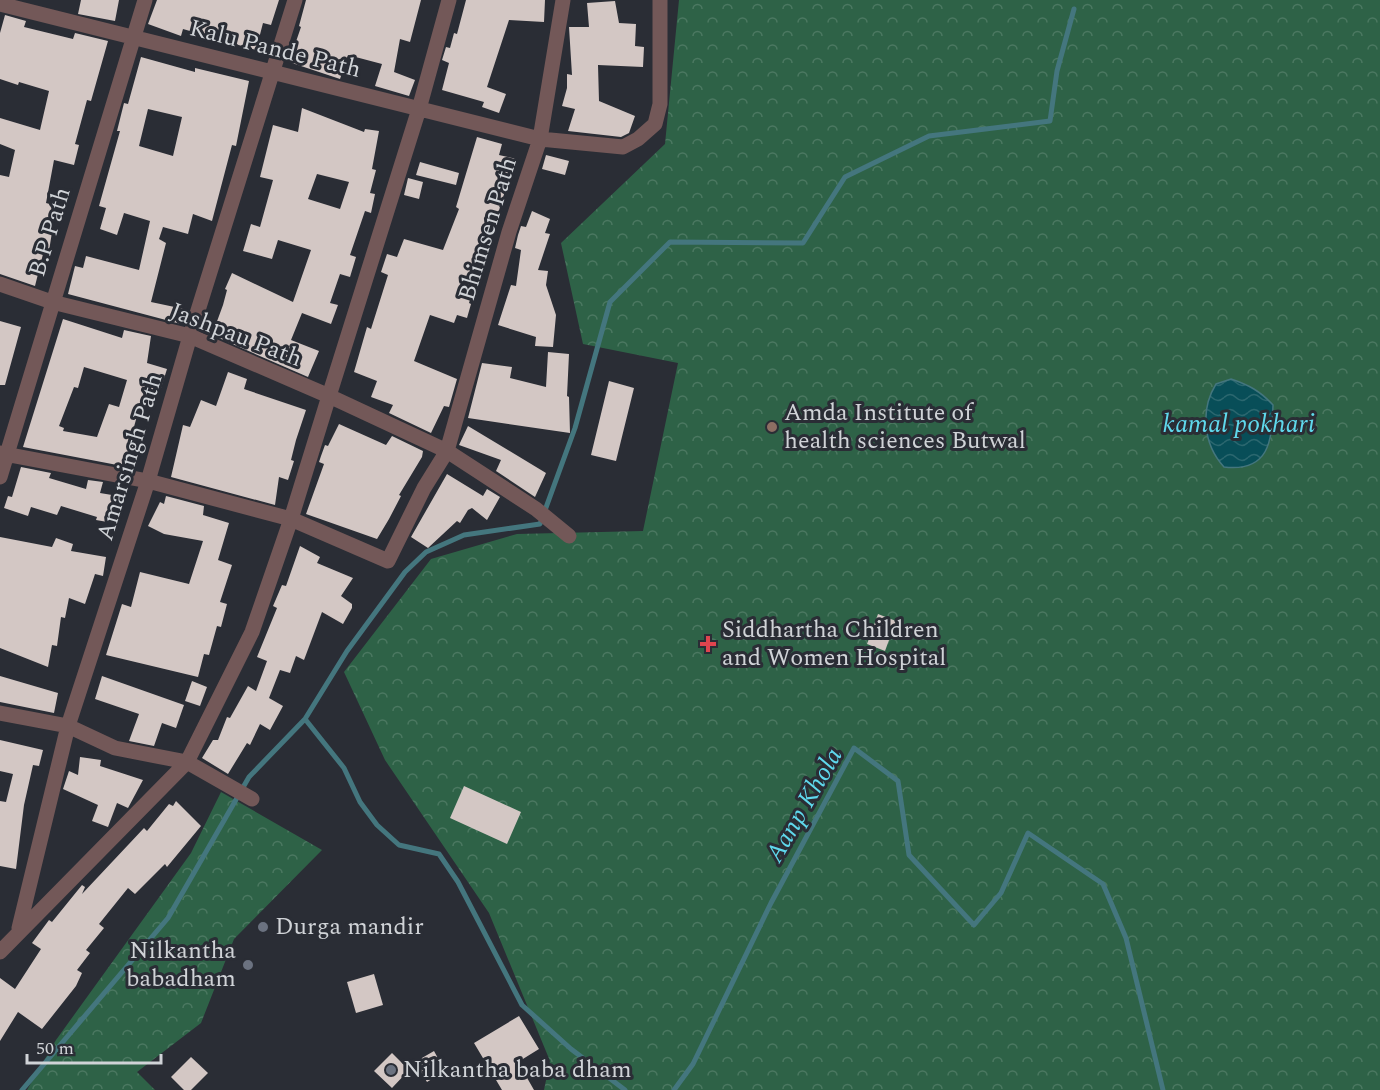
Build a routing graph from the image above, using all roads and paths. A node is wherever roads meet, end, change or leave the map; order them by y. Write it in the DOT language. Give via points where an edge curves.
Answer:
graph roads {
  1 [pos="145,0"];
  2 [pos="295,0"];
  3 [pos="448,0"];
  4 [pos="562,0"];
  5 [pos="660,0"];
  6 [pos="0,4"];
  7 [pos="133,37"];
  8 [pos="272,72"];
  9 [pos="419,109"];
  10 [pos="540,139"];
  11 [pos="0,284"];
  12 [pos="52,302"];
  13 [pos="190,336"];
  14 [pos="330,396"];
  15 [pos="447,451"];
  16 [pos="4,454"];
  17 [pos="0,477"];
  18 [pos="148,481"];
  19 [pos="291,519"];
  20 [pos="569,536"];
  21 [pos="0,713"];
  22 [pos="68,726"];
  23 [pos="187,762"];
  24 [pos="252,799"];
  25 [pos="19,930"];
  26 [pos="0,951"];
  1 -- 7 [label="street, B.P Path"];
  2 -- 8 [label="street, Amarsingh Path"];
  3 -- 9 [label="street"];
  4 -- 10 [label="street"];
  5 -- 10 [label="street, Bhimsen Path" via="660,104 655,124 638,140 623,147"];
  6 -- 7 [label="street, Kalu Pande Path"];
  7 -- 8 [label="street, Kalu Pande Path"];
  7 -- 12 [label="street, B.P Path"];
  8 -- 9 [label="street, Kalu Pande Path"];
  8 -- 13 [label="street, Amarsingh Path"];
  9 -- 10 [label="street, Kalu Pande Path"];
  9 -- 14 [label="street"];
  10 -- 15 [label="street, Bhimsen Path" via="509,232"];
  11 -- 12 [label="street, Jashpau Path"];
  12 -- 13 [label="street, Jashpau Path"];
  12 -- 16 [label="street, B.P Path"];
  13 -- 14 [label="street, Jashpau Path"];
  13 -- 18 [label="street, Amarsingh Path"];
  14 -- 15 [label="street, Jashpau Path"];
  14 -- 19 [label="street"];
  15 -- 19 [label="street, Bhimsen Path" via="388,561"];
  15 -- 20 [label="street, Jashpau Path" via="536,509"];
  16 -- 17 [label="street, B.P Path"];
  16 -- 18 [label="street"];
  18 -- 19 [label="street"];
  18 -- 22 [label="street, Amarsingh Path"];
  19 -- 23 [label="street" via="252,632"];
  21 -- 22 [label="street"];
  22 -- 23 [label="street" via="116,748"];
  22 -- 25 [label="street, Amarsingh Path"];
  23 -- 24 [label="street"];
  23 -- 25 [label="street"];
  25 -- 26 [label="street"];
}
